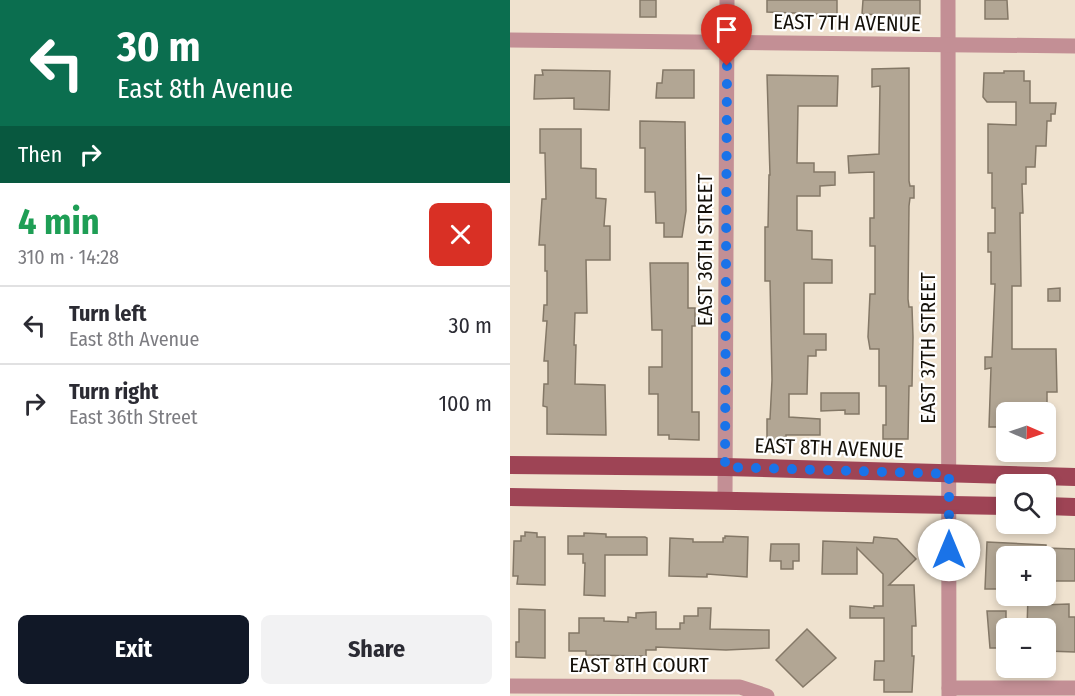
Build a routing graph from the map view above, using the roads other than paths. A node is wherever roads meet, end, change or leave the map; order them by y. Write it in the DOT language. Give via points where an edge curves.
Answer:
graph roads {
  1 [pos="727,0"];
  2 [pos="948,0"];
  3 [pos="510,40"];
  4 [pos="727,43"];
  5 [pos="948,46"];
  6 [pos="1075,46"];
  7 [pos="510,465"];
  8 [pos="725,467"];
  9 [pos="949,474"];
  10 [pos="1075,477"];
  11 [pos="510,496"];
  12 [pos="725,500"];
  13 [pos="949,505"];
  14 [pos="996,506"];
  15 [pos="1056,506"];
  16 [pos="1075,507"];
  17 [pos="510,686"];
  18 [pos="1075,688"];
  19 [pos="949,692"];
  20 [pos="767,696"];
  1 -- 4 [label="street, EAST 36TH STREET"];
  2 -- 5 [label="street, EAST 37TH STREET"];
  3 -- 4 [label="street, EAST 7TH AVENUE"];
  4 -- 5 [label="street, EAST 7TH AVENUE"];
  4 -- 8 [label="street, EAST 36TH STREET"];
  5 -- 6 [label="street, EAST 7TH AVENUE"];
  5 -- 9 [label="street, EAST 37TH STREET"];
  7 -- 8 [label="main road, EAST 8TH AVENUE"];
  8 -- 9 [label="main road, EAST 8TH AVENUE"];
  8 -- 12 [label="street, EAST 36TH STREET"];
  9 -- 10 [label="main road, EAST 8TH AVENUE"];
  9 -- 13 [label="street, EAST 37TH STREET"];
  11 -- 12 [label="main road"];
  12 -- 13 [label="main road"];
  13 -- 14 [label="main road"];
  13 -- 19 [label="street, EAST 37TH STREET"];
  15 -- 16 [label="main road"];
  17 -- 20 [label="street, EAST 8TH COURT" via="740,687"];
  18 -- 19 [label="street"];
}
